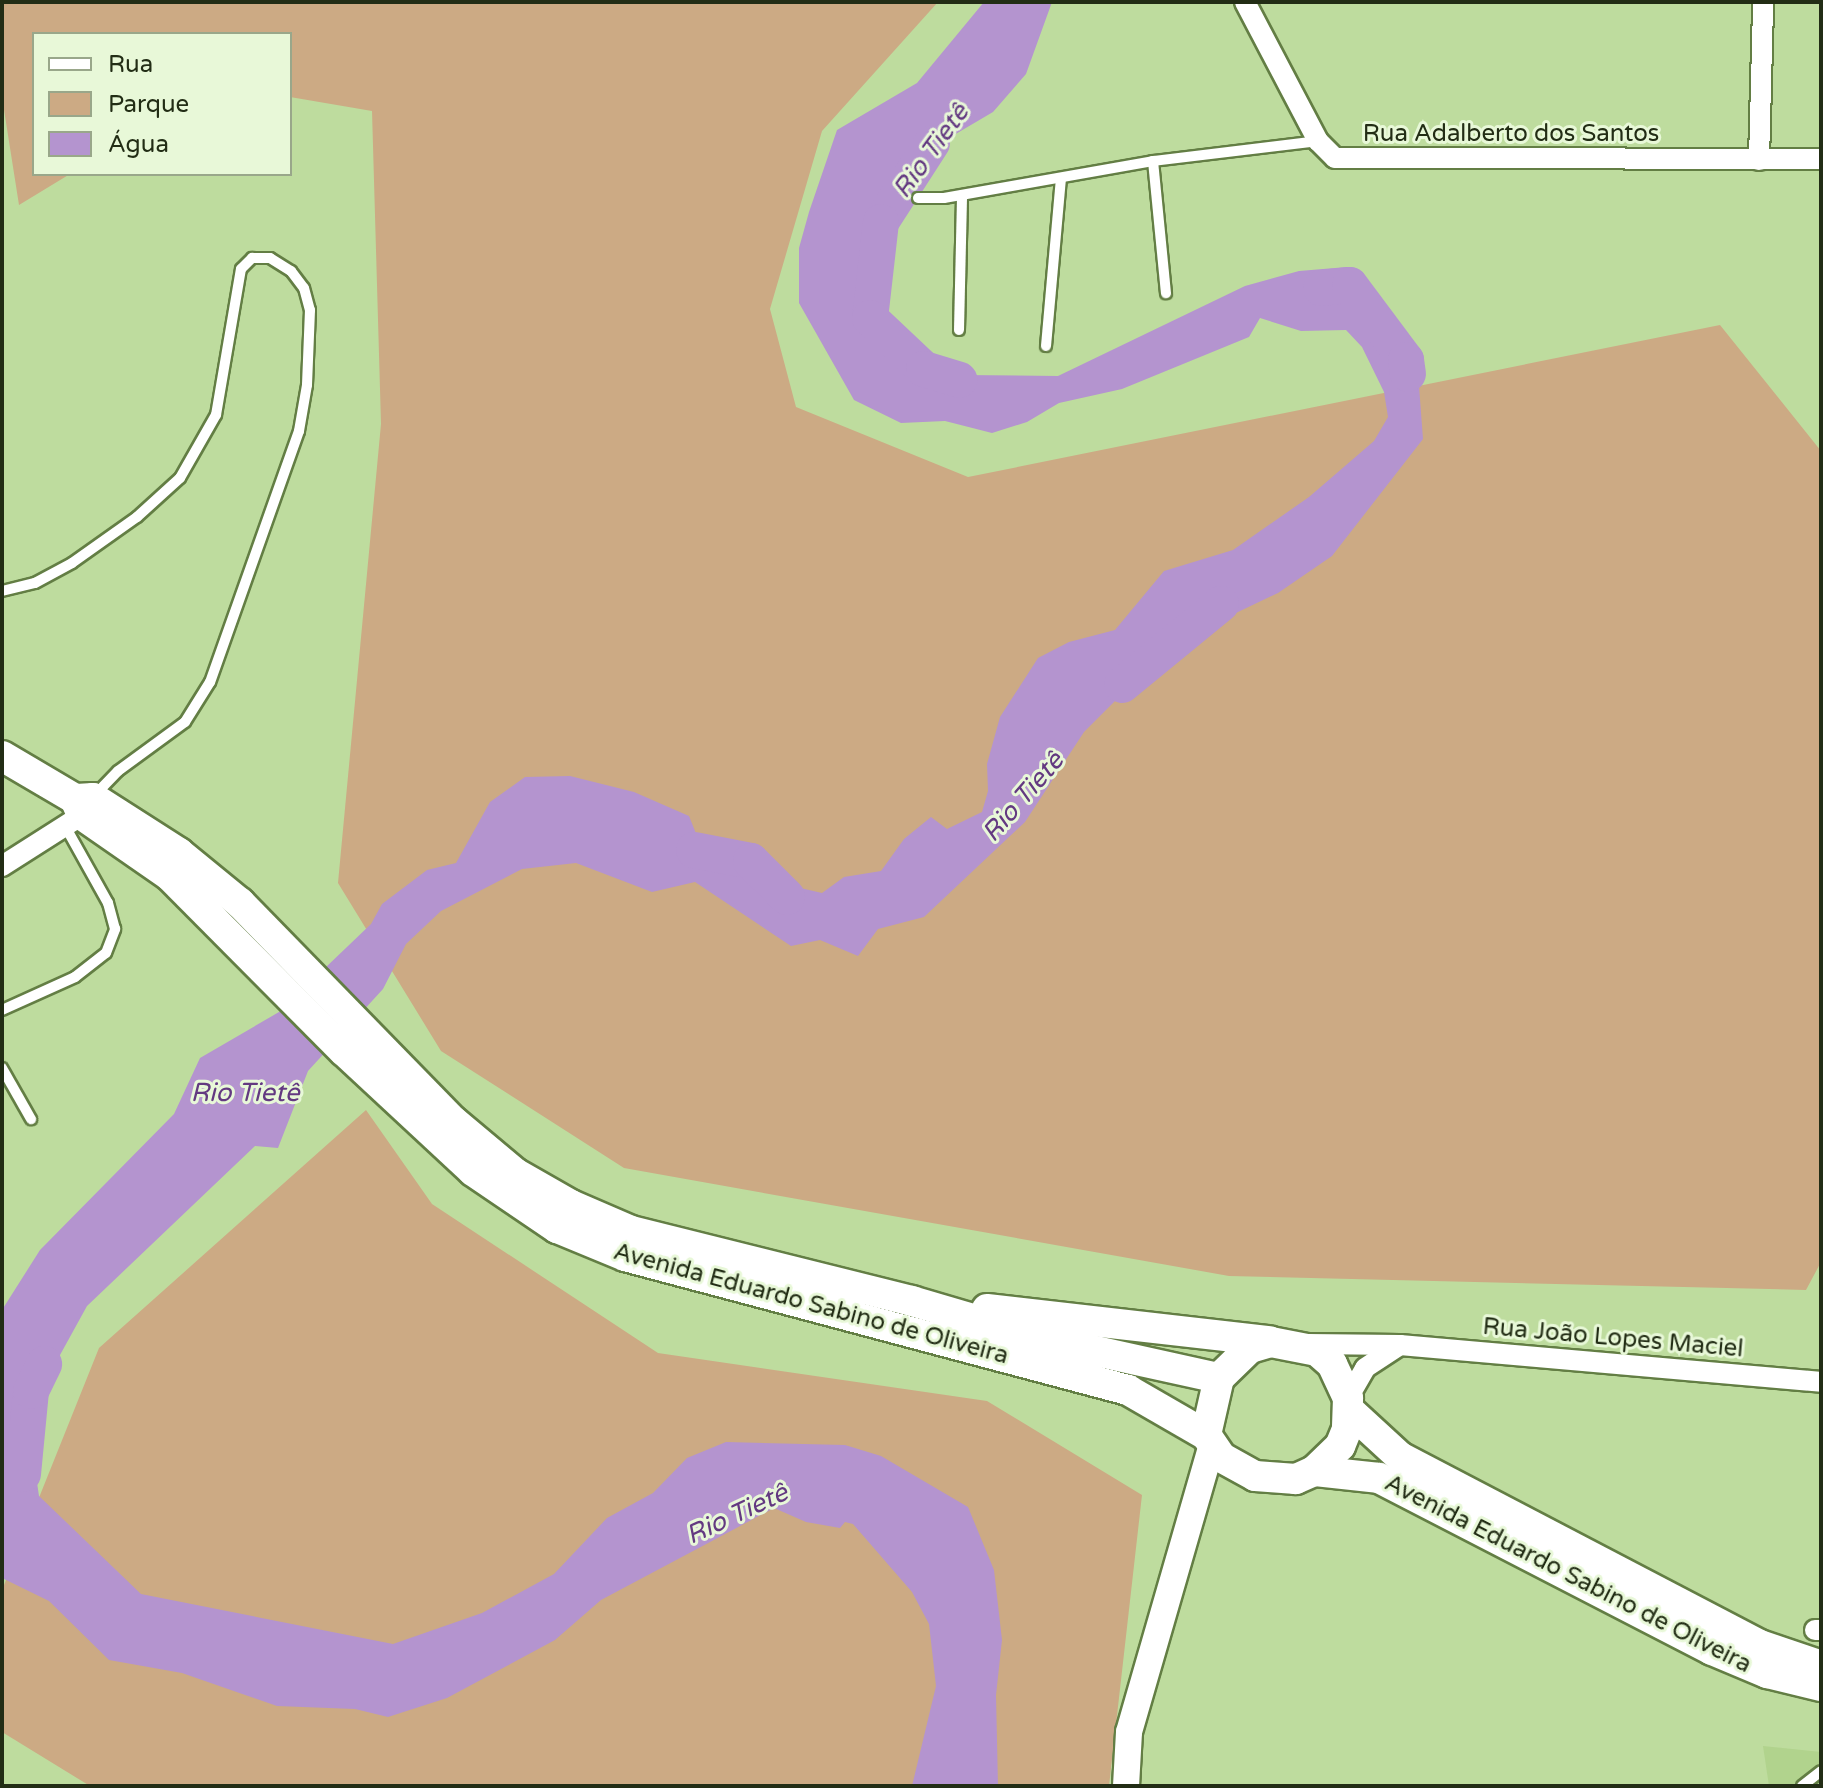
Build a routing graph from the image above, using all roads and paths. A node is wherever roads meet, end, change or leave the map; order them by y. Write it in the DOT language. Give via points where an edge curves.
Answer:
graph roads {
  1 [pos="1245,2"];
  2 [pos="1763,2"];
  3 [pos="1318,141"];
  4 [pos="1821,159"];
  5 [pos="1759,160"];
  6 [pos="1153,161"];
  7 [pos="1061,179"];
  8 [pos="962,195"];
  9 [pos="918,198"];
  10 [pos="1166,293"];
  11 [pos="959,330"];
  12 [pos="1046,346"];
  13 [pos="2,591"];
  14 [pos="2,756"];
  15 [pos="78,809"];
  16 [pos="2,866"];
  17 [pos="2,1010"];
  18 [pos="353,1042"];
  19 [pos="2,1068"];
  20 [pos="31,1119"];
  21 [pos="912,1301"];
  22 [pos="1286,1343"];
  23 [pos="1400,1345"];
  24 [pos="1219,1378"];
  25 [pos="1821,1382"];
  26 [pos="1349,1404"];
  27 [pos="1217,1449"];
  28 [pos="1314,1471"];
  29 [pos="1821,1666"];
  30 [pos="1821,1686"];
  31 [pos="1821,1771"];
  32 [pos="1126,1786"];
  33 [pos="1802,1786"];
  1 -- 3 [label="street"];
  2 -- 5 [label="street"];
  3 -- 5 [label="street, Rua Adalberto dos Santos" via="1335,158 1346,160"];
  3 -- 6 [label="lane"];
  4 -- 5 [label="street, Rua Adalberto dos Santos"];
  6 -- 7 [label="lane"];
  6 -- 10 [label="lane"];
  7 -- 8 [label="lane"];
  7 -- 12 [label="lane"];
  8 -- 9 [label="lane"];
  8 -- 11 [label="lane"];
  13 -- 15 [label="lane" via="35,583 72,563 137,517 180,478 216,415 241,269 252,258 270,258 291,271 304,288 310,310 299,431 210,682 185,722 118,771"];
  14 -- 15 [label="main road, Avenida Eduardo Sabino de Oliveira"];
  15 -- 16 [label="street"];
  15 -- 17 [label="lane" via="115,929 106,953 75,977"];
  15 -- 18 [label="main road, Avenida Eduardo Sabino de Oliveira" via="179,853 240,903 279,966"];
  18 -- 21 [label="main road, Avenida Eduardo Sabino de Oliveira" via="515,1173 571,1205 631,1231"];
  18 -- 27 [label="main road, Avenida Eduardo Sabino de Oliveira" via="473,1171 557,1228 625,1256 1128,1390"];
  19 -- 20 [label="lane"];
  21 -- 22 [label="main road"];
  21 -- 24 [label="main road" via="1041,1339"];
  22 -- 23 [label="street, Rua João Lopes Maciel"];
  22 -- 24 [label="main road" via="1250,1348"];
  22 -- 26 [label="main road" via="1332,1364"];
  23 -- 25 [label="street, Rua João Lopes Maciel"];
  23 -- 26 [label="street" via="1365,1368"];
  24 -- 27 [label="main road"];
  26 -- 28 [label="main road" via="1340,1446"];
  26 -- 29 [label="main road, Avenida Eduardo Sabino de Oliveira" via="1400,1457 1757,1644"];
  27 -- 28 [label="main road" via="1275,1480"];
  27 -- 32 [label="street" via="1129,1732"];
  28 -- 30 [label="main road, Avenida Eduardo Sabino de Oliveira" via="1379,1478 1712,1650 1767,1673"];
  31 -- 33 [label="lane"];
}
